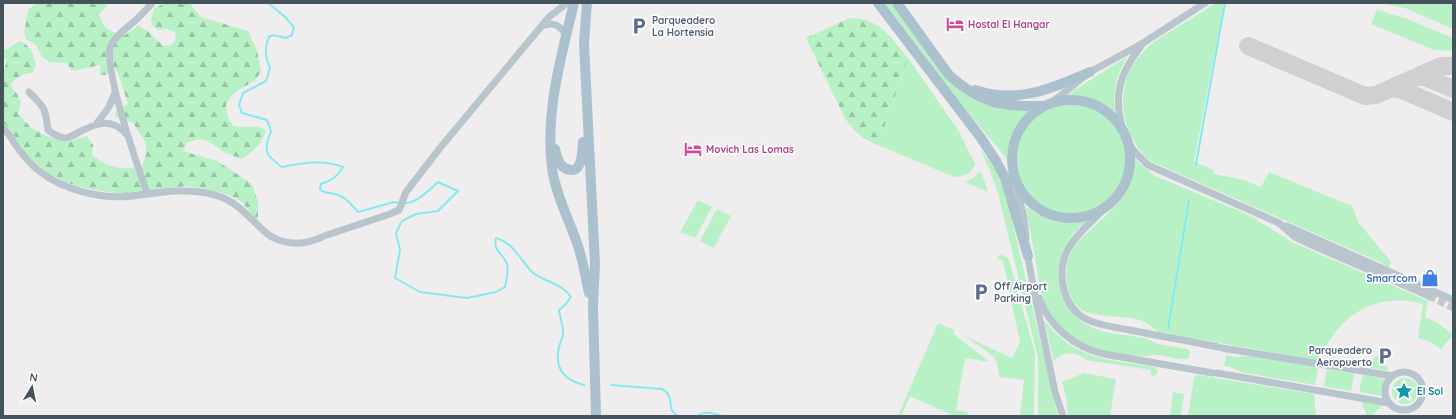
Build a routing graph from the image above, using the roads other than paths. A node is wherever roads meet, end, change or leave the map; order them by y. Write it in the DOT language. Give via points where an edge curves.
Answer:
graph roads {
  1 [pos="152,3"];
  2 [pos="567,3"];
  3 [pos="574,3"];
  4 [pos="587,3"];
  5 [pos="878,3"];
  6 [pos="1206,3"];
  7 [pos="898,4"];
  8 [pos="540,27"];
  9 [pos="566,35"];
  10 [pos="1143,43"];
  11 [pos="1090,72"];
  12 [pos="958,84"];
  13 [pos="29,92"];
  14 [pos="115,92"];
  15 [pos="1048,105"];
  16 [pos="587,118"];
  17 [pos="97,124"];
  18 [pos="551,127"];
  19 [pos="3,128"];
  20 [pos="1123,130"];
  21 [pos="982,138"];
  22 [pos="131,142"];
  23 [pos="1128,142"];
  24 [pos="1015,178"];
  25 [pos="147,193"];
  26 [pos="1105,208"];
  27 [pos="1279,223"];
  28 [pos="1028,256"];
  29 [pos="1033,281"];
  30 [pos="1429,296"];
  31 [pos="1453,300"];
  32 [pos="593,306"];
  33 [pos="1393,376"];
  34 [pos="1389,403"];
  35 [pos="596,416"];
  36 [pos="1063,416"];
  1 -- 14 [label="street" via="111,45 110,61"];
  2 -- 8 [label="street"];
  3 -- 9 [label="main road"];
  4 -- 16 [label="main road" via="584,43"];
  5 -- 21 [label="main road"];
  6 -- 10 [label="street"];
  7 -- 12 [label="main road" via="948,75"];
  8 -- 9 [label="street" via="556,24"];
  8 -- 25 [label="street" via="440,148 403,197 399,210 390,214 301,243 285,242 272,237 232,201 220,196 196,191"];
  9 -- 18 [label="main road" via="556,80"];
  10 -- 11 [label="street"];
  10 -- 20 [label="street" via="1131,58 1120,84 1118,106"];
  11 -- 12 [label="main road" via="1026,95 1001,96"];
  11 -- 15 [label="street"];
  12 -- 15 [label="main road" via="974,95 1011,107"];
  13 -- 17 [label="street" via="44,106 48,130 54,135 70,137"];
  14 -- 17 [label="street" via="109,108"];
  14 -- 22 [label="street"];
  15 -- 20 [label="main road" via="1072,100 1092,104 1110,114"];
  15 -- 24 [label="main road" via="1026,120 1015,138 1011,156"];
  16 -- 18 [label="main road" via="581,160 574,170 563,167 557,158"];
  16 -- 32 [label="main road" via="595,264"];
  17 -- 22 [label="street" via="110,124 121,129"];
  18 -- 32 [label="main road" via="552,168 555,181 581,257"];
  19 -- 25 [label="street" via="37,169 66,187 110,196"];
  20 -- 23 [label="main road"];
  21 -- 24 [label="main road" via="1001,156"];
  21 -- 28 [label="main road" via="1005,178"];
  22 -- 25 [label="street"];
  23 -- 26 [label="main road" via="1131,158 1126,182 1118,197"];
  23 -- 27 [label="street" via="1148,165"];
  24 -- 26 [label="main road" via="1024,195 1034,205 1060,218 1083,217"];
  24 -- 28 [label="street" via="1024,218"];
  26 -- 33 [label="street" via="1073,242 1064,259 1062,286 1074,309 1086,319 1220,347"];
  27 -- 30 [label="street" via="1314,246"];
  27 -- 31 [label="street"];
  28 -- 29 [label="street"];
  29 -- 34 [label="street" via="1051,322 1071,340 1087,349"];
  29 -- 36 [label="street" via="1055,392"];
  32 -- 35 [label="main road"];
  33 -- 34 [label="street" via="1385,391"];
  33 -- 34 [label="street" via="1400,373 1413,374 1421,381 1424,394 1418,405 1408,410 1399,410"];
}
